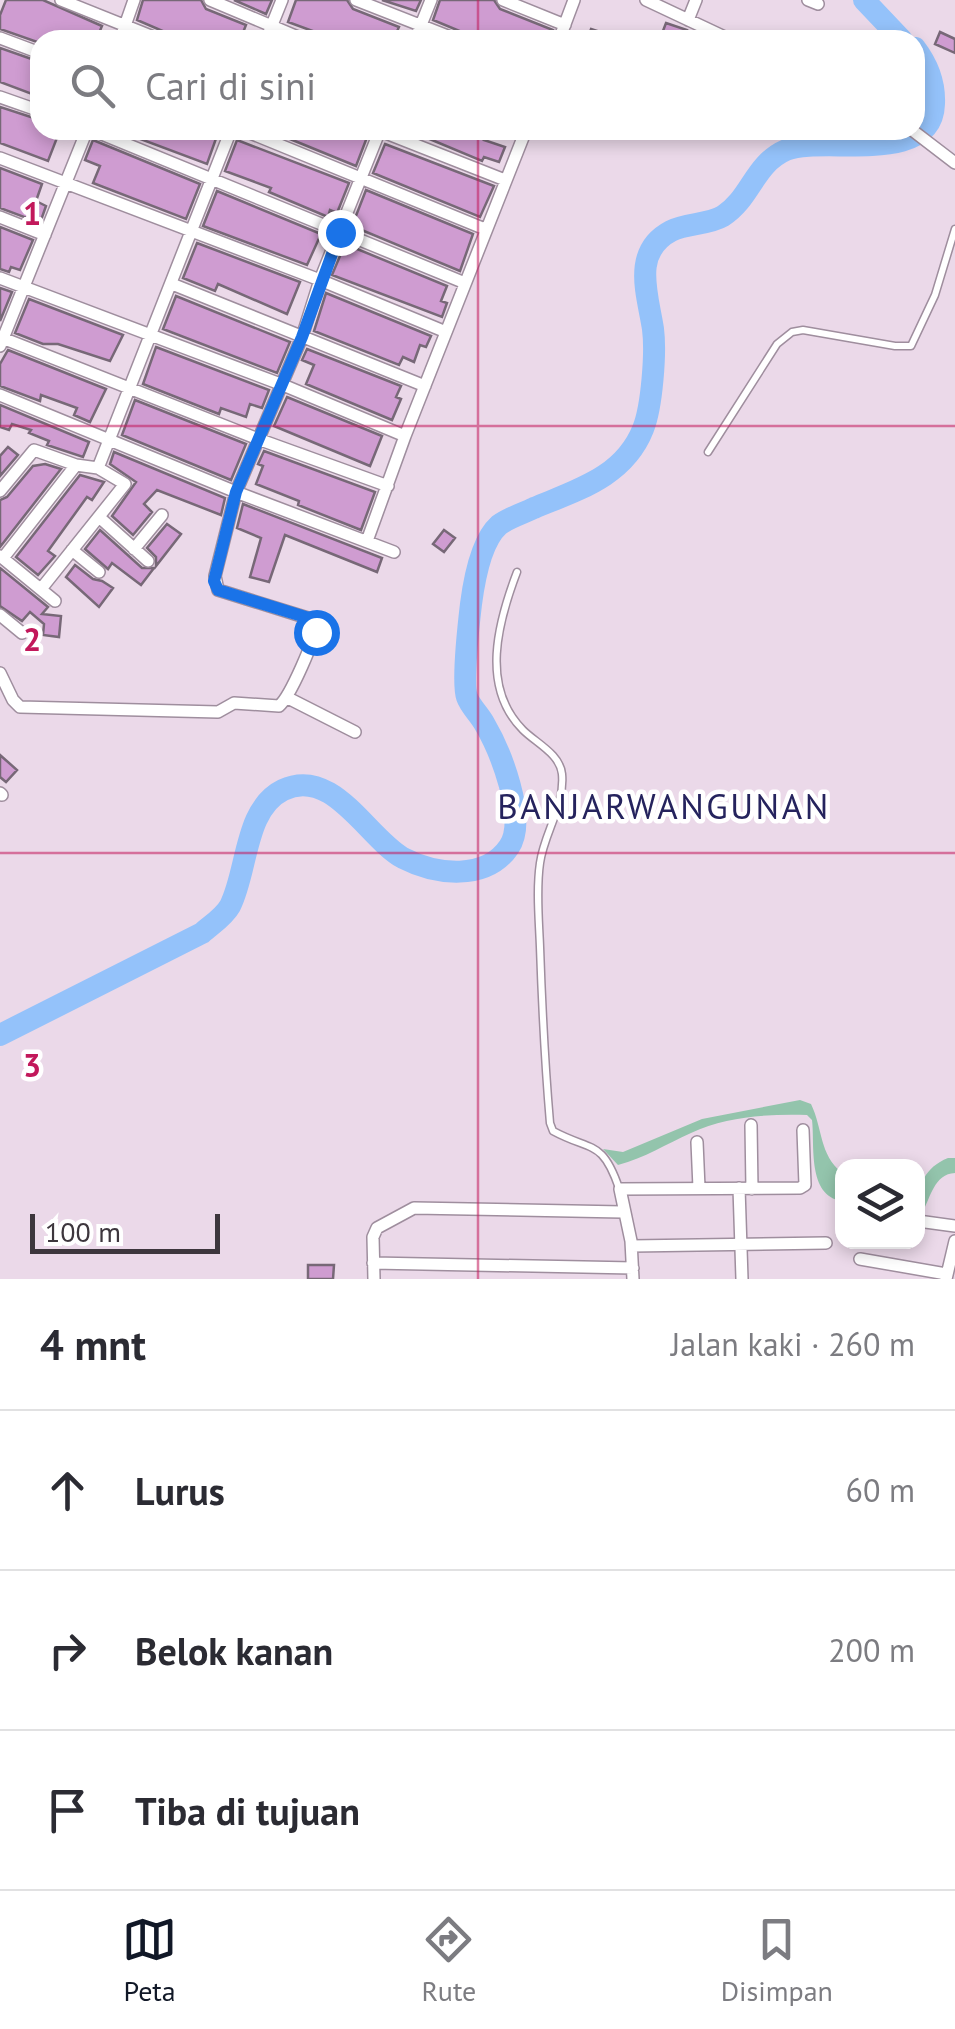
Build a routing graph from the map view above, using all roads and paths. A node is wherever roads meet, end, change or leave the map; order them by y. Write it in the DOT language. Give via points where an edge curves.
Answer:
graph roads {
  1 [pos="62,0"];
  2 [pos="134,0"];
  3 [pos="210,0"];
  4 [pos="282,0"];
  5 [pos="356,0"];
  6 [pos="431,0"];
  7 [pos="503,0"];
  8 [pos="574,0"];
  9 [pos="646,0"];
  10 [pos="696,0"];
  11 [pos="688,20"];
  12 [pos="421,25"];
  13 [pos="565,25"];
  14 [pos="125,26"];
  15 [pos="272,26"];
  16 [pos="124,30"];
  17 [pos="135,30"];
  18 [pos="270,30"];
  19 [pos="281,30"];
  20 [pos="419,30"];
  21 [pos="433,30"];
  22 [pos="563,30"];
  23 [pos="710,30"];
  24 [pos="0,38"];
  25 [pos="30,49"];
  26 [pos="0,97"];
  27 [pos="30,108"];
  28 [pos="85,140"];
  29 [pos="115,140"];
  30 [pos="227,140"];
  31 [pos="266,140"];
  32 [pos="376,140"];
  33 [pos="405,140"];
  34 [pos="522,140"];
  35 [pos="925,140"];
  36 [pos="0,158"];
  37 [pos="955,162"];
  38 [pos="211,178"];
  39 [pos="362,180"];
  40 [pos="505,180"];
  41 [pos="65,184"];
  42 [pos="0,217"];
  43 [pos="955,228"];
  44 [pos="485,229"];
  45 [pos="190,232"];
  46 [pos="340,232"];
  47 [pos="45,234"];
  48 [pos="0,278"];
  49 [pos="320,280"];
  50 [pos="465,283"];
  51 [pos="172,284"];
  52 [pos="25,288"];
  53 [pos="446,332"];
  54 [pos="149,336"];
  55 [pos="302,337"];
  56 [pos="1,340"];
  57 [pos="282,385"];
  58 [pos="425,386"];
  59 [pos="130,387"];
  60 [pos="0,394"];
  61 [pos="405,436"];
  62 [pos="109,438"];
  63 [pos="258,440"];
  64 [pos="708,452"];
  65 [pos="76,465"];
  66 [pos="98,468"];
  67 [pos="388,486"];
  68 [pos="0,491"];
  69 [pos="236,492"];
  70 [pos="162,515"];
  71 [pos="98,517"];
  72 [pos="367,541"];
  73 [pos="134,549"];
  74 [pos="72,550"];
  75 [pos="394,552"];
  76 [pos="2,557"];
  77 [pos="148,561"];
  78 [pos="99,572"];
  79 [pos="516,572"];
  80 [pos="41,589"];
  81 [pos="55,601"];
  82 [pos="0,615"];
  83 [pos="22,633"];
  84 [pos="0,673"];
  85 [pos="288,698"];
  86 [pos="355,732"];
  87 [pos="751,1125"];
  88 [pos="803,1130"];
  89 [pos="697,1142"];
  90 [pos="699,1188"];
  91 [pos="745,1188"];
  92 [pos="620,1189"];
  93 [pos="622,1212"];
  94 [pos="925,1222"];
  95 [pos="955,1226"];
  96 [pos="955,1241"];
  97 [pos="741,1242"];
  98 [pos="826,1242"];
  99 [pos="632,1246"];
  100 [pos="860,1260"];
  101 [pos="374,1264"];
  102 [pos="633,1274"];
  103 [pos="946,1276"];
  104 [pos="374,1279"];
  105 [pos="742,1279"];
  1 -- 14 [label="street"];
  2 -- 14 [label="street"];
  3 -- 15 [label="street"];
  4 -- 15 [label="street"];
  5 -- 12 [label="street"];
  6 -- 12 [label="street"];
  7 -- 13 [label="street"];
  8 -- 13 [label="street"];
  9 -- 11 [label="street"];
  10 -- 11 [label="street"];
  11 -- 23 [label="street"];
  12 -- 20 [label="street"];
  12 -- 21 [label="street"];
  13 -- 22 [label="street"];
  14 -- 16 [label="street"];
  14 -- 17 [label="street"];
  15 -- 18 [label="street"];
  15 -- 19 [label="street"];
  24 -- 25 [label="street"];
  26 -- 27 [label="street"];
  28 -- 41 [label="street"];
  29 -- 38 [label="street"];
  30 -- 38 [label="street"];
  31 -- 39 [label="street"];
  32 -- 39 [label="street"];
  33 -- 40 [label="street"];
  34 -- 40 [label="street"];
  35 -- 37 [label="street"];
  36 -- 41 [label="street"];
  38 -- 45 [label="street"];
  38 -- 46 [label="street"];
  39 -- 44 [label="street"];
  39 -- 46 [label="street"];
  40 -- 44 [label="street"];
  41 -- 45 [label="street"];
  41 -- 47 [label="street"];
  42 -- 47 [label="street"];
  43 -- 64 [label="lane" via="936,295 912,346 792,332 777,344"];
  44 -- 50 [label="street"];
  45 -- 49 [label="street"];
  45 -- 51 [label="street"];
  46 -- 49 [label="street"];
  46 -- 50 [label="street"];
  47 -- 52 [label="street"];
  48 -- 52 [label="street"];
  49 -- 53 [label="street"];
  49 -- 55 [label="street"];
  50 -- 53 [label="street"];
  51 -- 54 [label="street"];
  51 -- 55 [label="street"];
  52 -- 54 [label="street"];
  52 -- 56 [label="street"];
  53 -- 58 [label="street"];
  54 -- 57 [label="street"];
  54 -- 59 [label="street"];
  55 -- 57 [label="street"];
  55 -- 58 [label="street"];
  56 -- 59 [label="street"];
  57 -- 61 [label="street"];
  57 -- 63 [label="street"];
  58 -- 61 [label="street"];
  59 -- 62 [label="street"];
  59 -- 63 [label="street"];
  60 -- 62 [label="street"];
  61 -- 67 [label="street"];
  62 -- 66 [label="street"];
  62 -- 69 [label="street"];
  63 -- 67 [label="street"];
  63 -- 69 [label="street"];
  65 -- 66 [label="street"];
  65 -- 68 [label="street" via="34,450"];
  65 -- 76 [label="street"];
  66 -- 71 [label="street" via="126,484"];
  67 -- 72 [label="street"];
  69 -- 72 [label="street"];
  69 -- 85 [label="street" via="216,586 316,624"];
  70 -- 73 [label="street"];
  71 -- 73 [label="street"];
  71 -- 74 [label="street"];
  72 -- 75 [label="street"];
  73 -- 77 [label="street"];
  74 -- 78 [label="street"];
  74 -- 80 [label="street"];
  76 -- 80 [label="street"];
  79 -- 92 [label="lane" via="503,609 498,688 504,708 562,772 540,865 550,1124 601,1152"];
  80 -- 81 [label="street"];
  82 -- 83 [label="street"];
  84 -- 85 [label="street" via="20,706 218,712 234,702 279,706"];
  85 -- 86 [label="street"];
  87 -- 91 [label="street"];
  88 -- 91 [label="street" via="803,1187"];
  89 -- 90 [label="street"];
  90 -- 91 [label="street"];
  90 -- 92 [label="street"];
  91 -- 97 [label="street"];
  92 -- 93 [label="street"];
  93 -- 99 [label="street"];
  93 -- 101 [label="street" via="414,1208 378,1228"];
  94 -- 95 [label="street"];
  96 -- 103 [label="street"];
  97 -- 98 [label="street"];
  97 -- 99 [label="street"];
  97 -- 105 [label="street"];
  99 -- 102 [label="street"];
  100 -- 103 [label="street"];
  101 -- 102 [label="street"];
  101 -- 104 [label="street"];
}
